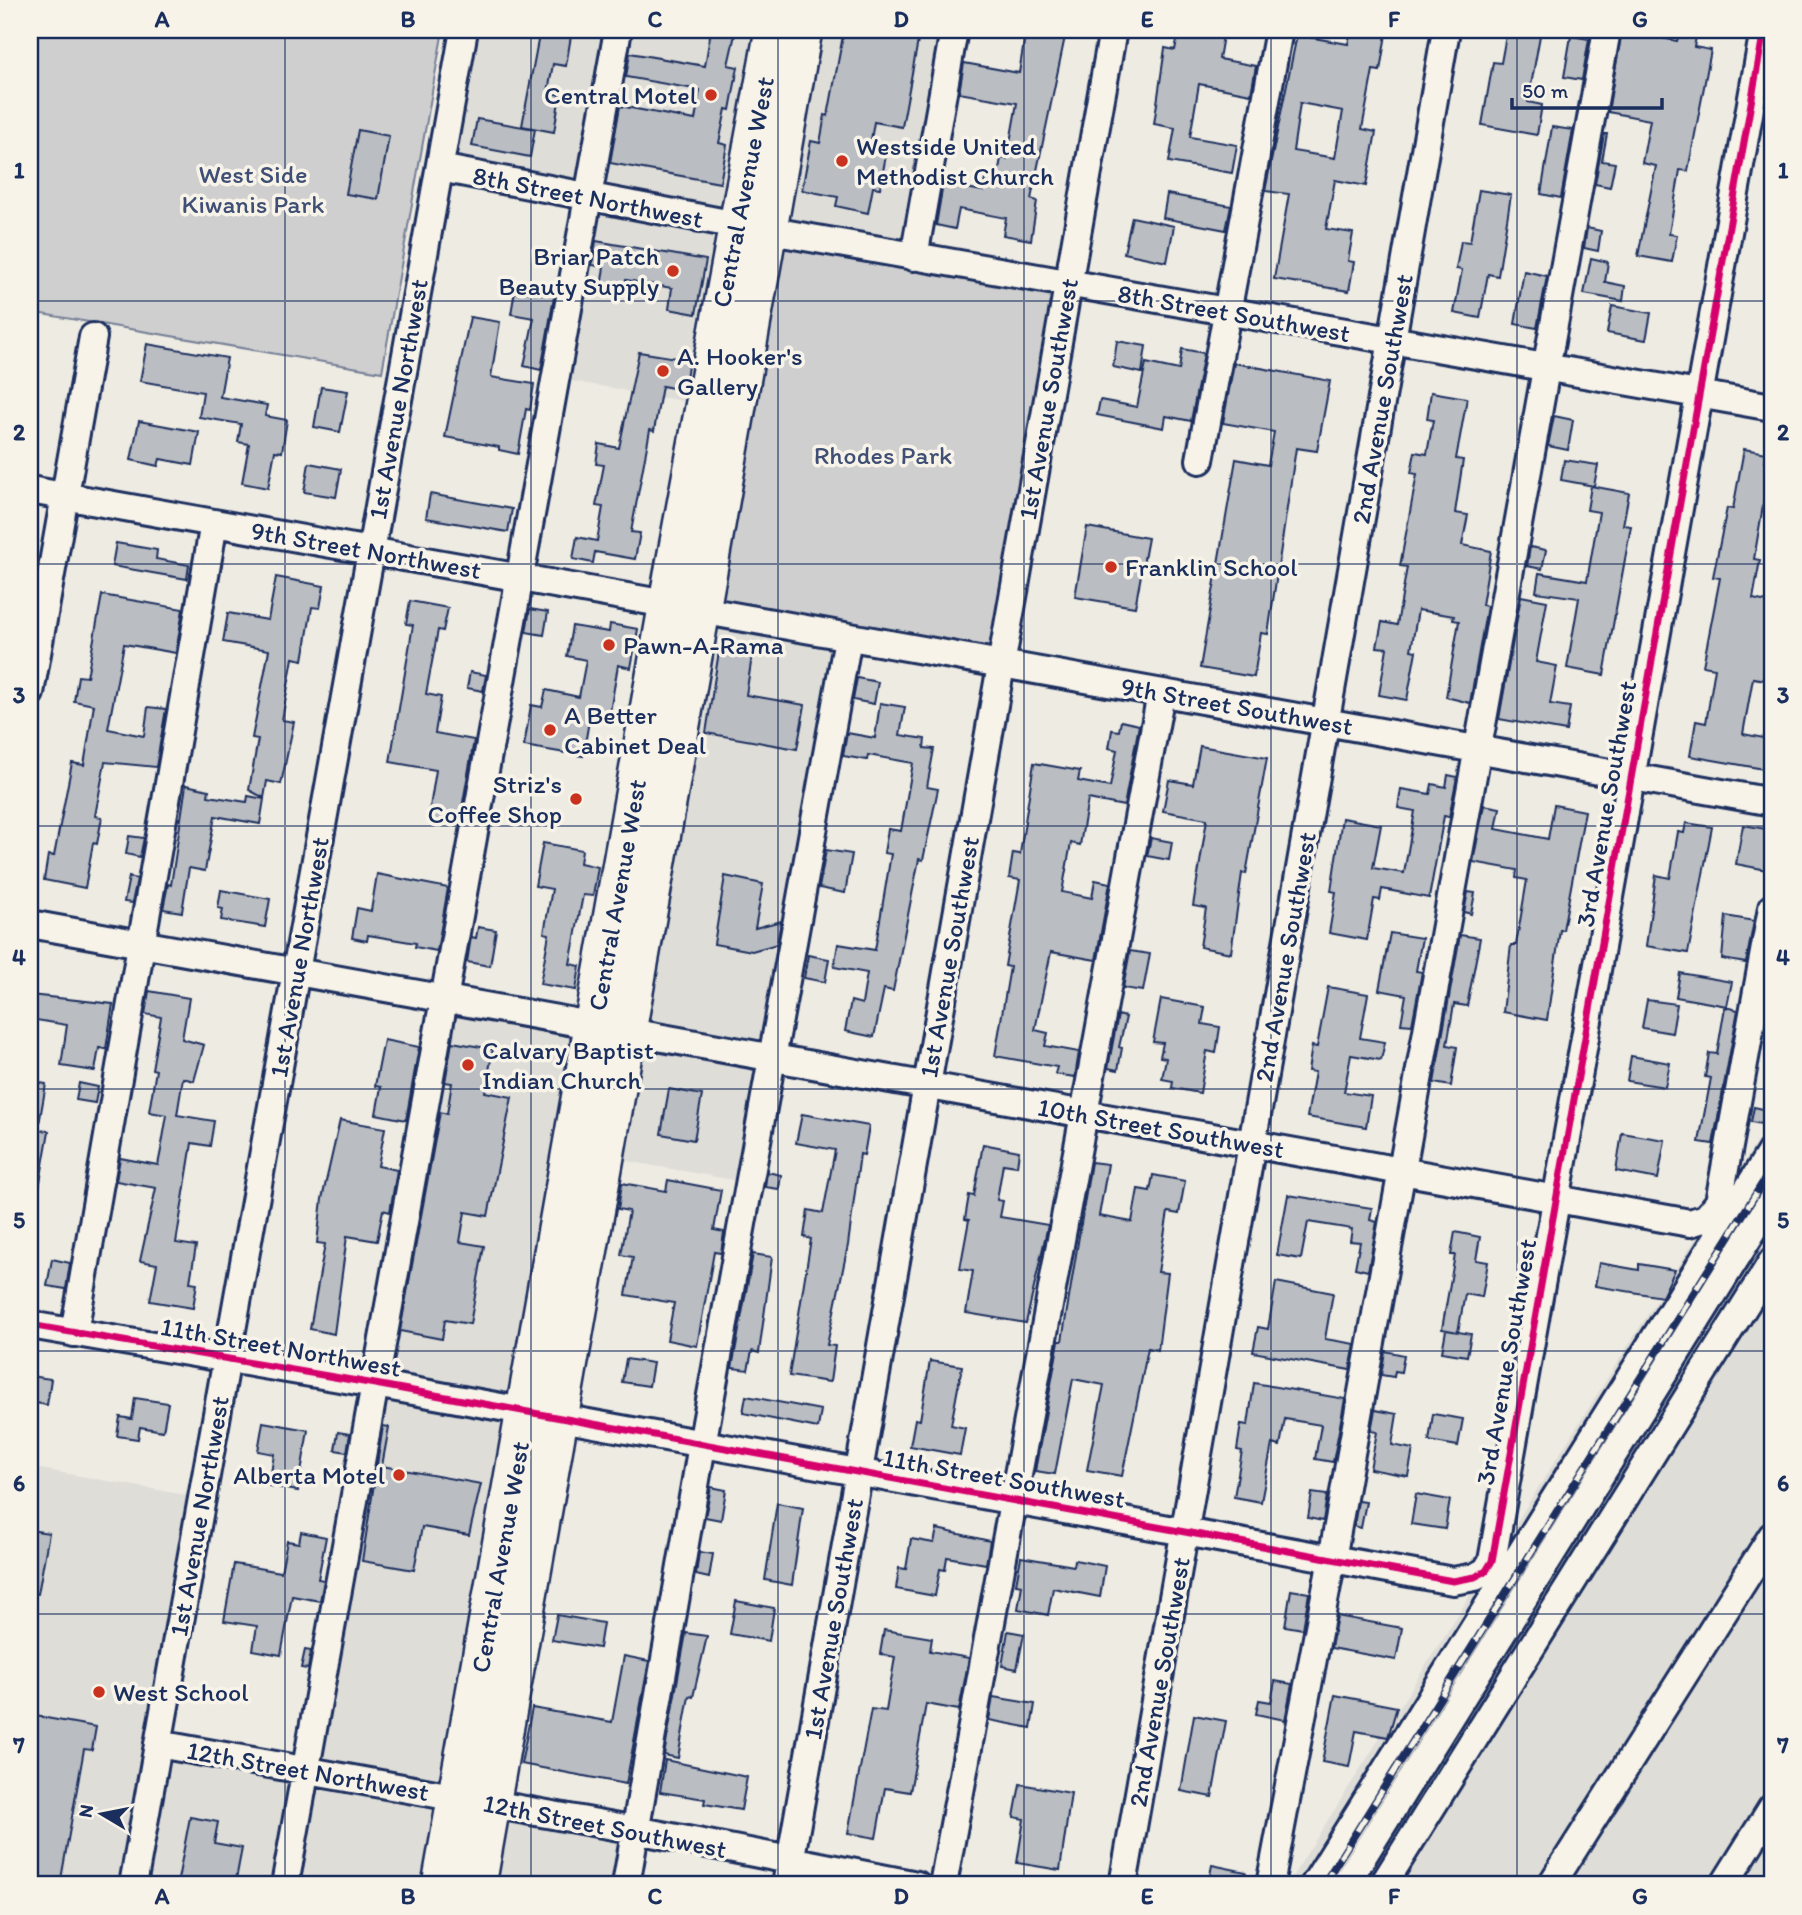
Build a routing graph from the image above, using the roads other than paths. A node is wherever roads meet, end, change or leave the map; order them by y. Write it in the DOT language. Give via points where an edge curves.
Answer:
graph roads {
  1 [pos="464,30"];
  2 [pos="618,30"];
  3 [pos="774,30"];
  4 [pos="803,30"];
  5 [pos="954,30"];
  6 [pos="1113,30"];
  7 [pos="1279,30"];
  8 [pos="1447,30"];
  9 [pos="1607,30"];
  10 [pos="1764,30"];
  11 [pos="440,168"];
  12 [pos="588,197"];
  13 [pos="752,227"];
  14 [pos="914,257"];
  15 [pos="1069,283"];
  16 [pos="1227,312"];
  17 [pos="93,337"];
  18 [pos="1392,341"];
  19 [pos="1546,368"];
  20 [pos="1699,394"];
  21 [pos="1772,407"];
  22 [pos="1200,460"];
  23 [pos="30,490"];
  24 [pos="66,497"];
  25 [pos="214,523"];
  26 [pos="371,551"];
  27 [pos="519,578"];
  28 [pos="684,608"];
  29 [pos="848,638"];
  30 [pos="1001,663"];
  31 [pos="1161,692"];
  32 [pos="30,693"];
  33 [pos="1326,722"];
  34 [pos="1477,749"];
  35 [pos="1632,777"];
  36 [pos="1772,802"];
  37 [pos="1772,908"];
  38 [pos="30,925"];
  39 [pos="141,946"];
  40 [pos="296,975"];
  41 [pos="444,1000"];
  42 [pos="611,1028"];
  43 [pos="773,1058"];
  44 [pos="927,1085"];
  45 [pos="1083,1114"];
  46 [pos="1252,1144"];
  47 [pos="1772,1150"];
  48 [pos="1400,1171"];
  49 [pos="1557,1199"];
  50 [pos="1772,1200"];
  51 [pos="1772,1262"];
  52 [pos="30,1325"];
  53 [pos="74,1333"];
  54 [pos="227,1358"];
  55 [pos="375,1384"];
  56 [pos="541,1416"];
  57 [pos="702,1445"];
  58 [pos="859,1474"];
  59 [pos="1015,1502"];
  60 [pos="1185,1533"];
  61 [pos="1772,1536"];
  62 [pos="1332,1559"];
  63 [pos="1475,1577"];
  64 [pos="158,1744"];
  65 [pos="306,1770"];
  66 [pos="475,1801"];
  67 [pos="1772,1808"];
  68 [pos="636,1830"];
  69 [pos="788,1874"];
  70 [pos="133,1885"];
  71 [pos="285,1885"];
  72 [pos="441,1885"];
  73 [pos="477,1885"];
  74 [pos="626,1885"];
  75 [pos="918,1885"];
  76 [pos="943,1885"];
  77 [pos="1123,1885"];
  78 [pos="1270,1885"];
  79 [pos="1314,1885"];
  80 [pos="1345,1885"];
  81 [pos="1383,1885"];
  82 [pos="1551,1885"];
  83 [pos="1724,1885"];
  1 -- 11 [label="street, 1st Avenue Northwest"];
  2 -- 12 [label="street"];
  3 -- 13 [label="highway, Central Avenue West"];
  4 -- 13 [label="highway, Central Avenue West"];
  5 -- 14 [label="street"];
  6 -- 15 [label="street, 1st Avenue Southwest"];
  7 -- 16 [label="street"];
  8 -- 18 [label="street, 2nd Avenue Southwest"];
  9 -- 19 [label="street"];
  10 -- 20 [label="street, 3rd Avenue Southwest"];
  11 -- 12 [label="street, 8th Street Northwest"];
  11 -- 26 [label="street, 1st Avenue Northwest"];
  12 -- 13 [label="street, 8th Street Northwest"];
  12 -- 27 [label="street"];
  13 -- 14 [label="street, 8th Street Southwest"];
  13 -- 28 [label="highway, Central Avenue West"];
  14 -- 15 [label="street, 8th Street Southwest"];
  15 -- 16 [label="street, 8th Street Southwest"];
  15 -- 30 [label="street, 1st Avenue Southwest"];
  16 -- 18 [label="street, 8th Street Southwest"];
  16 -- 22 [label="street"];
  17 -- 24 [label="street"];
  18 -- 19 [label="street, 8th Street Southwest"];
  18 -- 33 [label="street, 2nd Avenue Southwest"];
  19 -- 20 [label="street, 8th Street Southwest"];
  19 -- 34 [label="street"];
  20 -- 21 [label="street, 8th Street Southwest"];
  20 -- 35 [label="street, 3rd Avenue Southwest"];
  23 -- 24 [label="street, 9th Street Northwest"];
  24 -- 25 [label="street, 9th Street Northwest"];
  24 -- 32 [label="street"];
  25 -- 26 [label="street, 9th Street Northwest"];
  25 -- 39 [label="street"];
  26 -- 27 [label="street, 9th Street Northwest"];
  26 -- 40 [label="street, 1st Avenue Northwest"];
  27 -- 28 [label="street, 9th Street Northwest"];
  27 -- 41 [label="street"];
  28 -- 29 [label="street, 9th Street Southwest"];
  28 -- 42 [label="highway, Central Avenue West"];
  29 -- 30 [label="street, 9th Street Southwest"];
  29 -- 43 [label="street"];
  30 -- 31 [label="street, 9th Street Southwest"];
  30 -- 44 [label="street, 1st Avenue Southwest"];
  31 -- 33 [label="street, 9th Street Southwest"];
  31 -- 45 [label="street"];
  33 -- 34 [label="street, 9th Street Southwest"];
  33 -- 46 [label="street, 2nd Avenue Southwest"];
  34 -- 35 [label="street, 9th Street Southwest"];
  34 -- 48 [label="street"];
  35 -- 36 [label="street, 9th Street Southwest"];
  35 -- 49 [label="street, 3rd Avenue Southwest"];
  37 -- 49 [label="street, 10th Street Southwest" via="1719,1202 1706,1218 1690,1223"];
  38 -- 39 [label="street, 10th Street Southwest"];
  39 -- 40 [label="street, 10th Street Southwest"];
  39 -- 53 [label="street"];
  40 -- 41 [label="street, 10th Street Southwest"];
  40 -- 54 [label="street, 1st Avenue Northwest"];
  41 -- 42 [label="street, 10th Street Southwest"];
  41 -- 55 [label="street"];
  42 -- 43 [label="street, 10th Street Southwest"];
  42 -- 56 [label="highway, Central Avenue West"];
  43 -- 44 [label="street, 10th Street Southwest"];
  43 -- 57 [label="street"];
  44 -- 45 [label="street, 10th Street Southwest"];
  44 -- 58 [label="street, 1st Avenue Southwest"];
  45 -- 46 [label="street, 10th Street Southwest"];
  45 -- 59 [label="street"];
  46 -- 48 [label="street, 10th Street Southwest"];
  46 -- 60 [label="street, 2nd Avenue Southwest"];
  47 -- 79 [label="street"];
  48 -- 49 [label="street, 10th Street Southwest"];
  48 -- 62 [label="street"];
  49 -- 63 [label="street, 3rd Avenue Southwest" via="1492,1561"];
  50 -- 80 [label="street"];
  51 -- 81 [label="street"];
  52 -- 53 [label="street, 11th Street Northwest"];
  53 -- 54 [label="street, 11th Street Northwest"];
  54 -- 55 [label="street, 11th Street Northwest"];
  54 -- 64 [label="street, 1st Avenue Northwest"];
  55 -- 56 [label="street, 11th Street Northwest"];
  55 -- 65 [label="street"];
  56 -- 57 [label="street, 11th Street Southwest"];
  56 -- 66 [label="highway, Central Avenue West"];
  57 -- 58 [label="street, 11th Street Southwest"];
  57 -- 68 [label="street"];
  58 -- 59 [label="street, 11th Street Southwest"];
  58 -- 69 [label="street, 1st Avenue Southwest"];
  59 -- 60 [label="street, 11th Street Southwest"];
  59 -- 76 [label="street"];
  60 -- 62 [label="street, 11th Street Southwest"];
  60 -- 77 [label="street, 2nd Avenue Southwest"];
  61 -- 82 [label="street"];
  62 -- 63 [label="street, 11th Street Southwest" via="1453,1581"];
  62 -- 78 [label="street"];
  64 -- 65 [label="street, 12th Street Northwest"];
  64 -- 70 [label="street, 1st Avenue Northwest"];
  65 -- 66 [label="street, 12th Street Northwest"];
  65 -- 71 [label="street"];
  66 -- 68 [label="street, 12th Street Southwest"];
  66 -- 72 [label="highway, Central Avenue West"];
  66 -- 73 [label="highway, Central Avenue West"];
  67 -- 83 [label="street"];
  68 -- 69 [label="street, 12th Street Southwest"];
  68 -- 74 [label="street"];
  69 -- 75 [label="street, 12th Street Southwest"];
}
